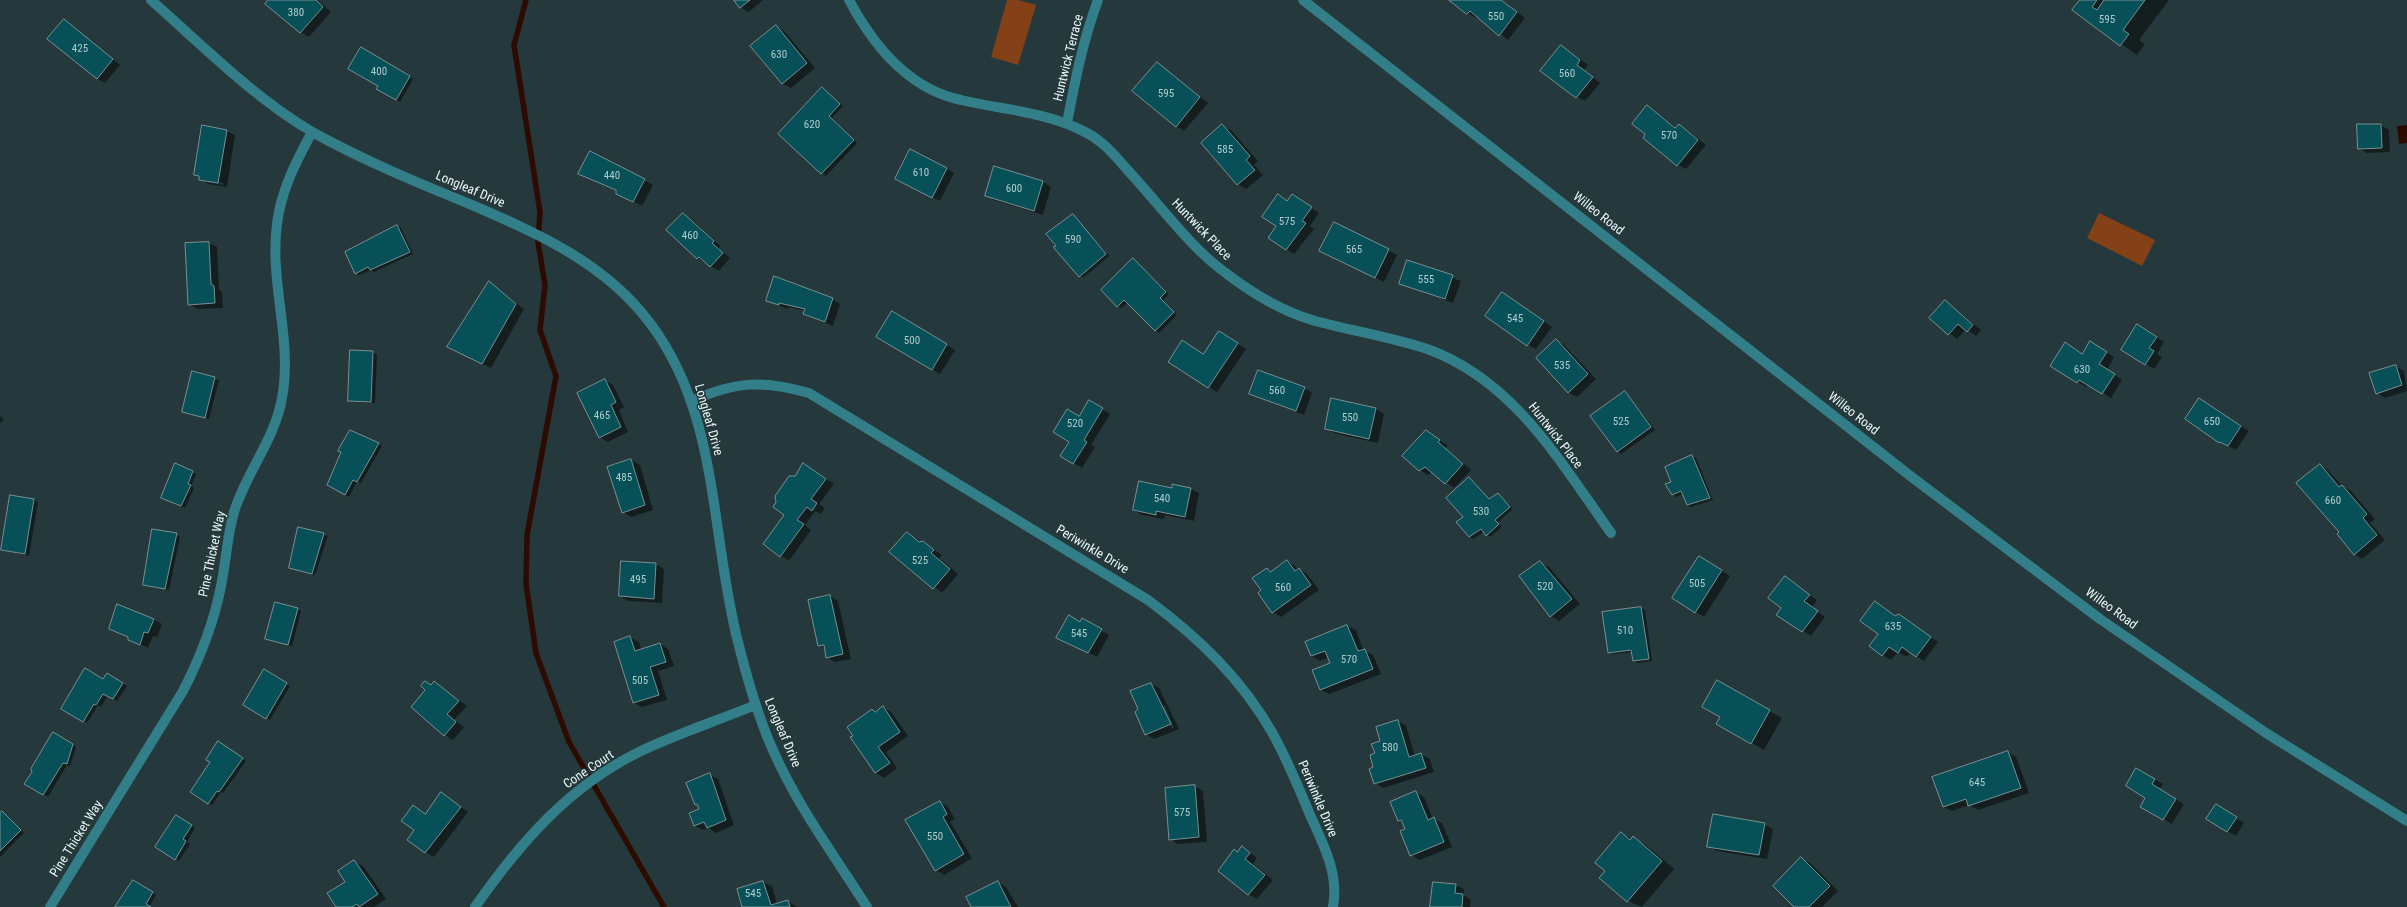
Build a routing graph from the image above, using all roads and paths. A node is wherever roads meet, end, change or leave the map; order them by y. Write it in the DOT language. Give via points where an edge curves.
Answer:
graph roads {
  1 [pos="152,0"];
  2 [pos="849,0"];
  3 [pos="1098,0"];
  4 [pos="1303,0"];
  5 [pos="1067,123"];
  6 [pos="312,132"];
  7 [pos="692,401"];
  8 [pos="1611,533"];
  9 [pos="755,705"];
  10 [pos="2407,821"];
  11 [pos="50,907"];
  12 [pos="475,907"];
  13 [pos="867,907"];
  14 [pos="1333,907"];
  1 -- 6 [label="street, Longleaf Drive" via="245,84"];
  2 -- 5 [label="street, Huntwick Place" via="866,32 883,53 903,71 928,87 958,100 1044,116"];
  3 -- 5 [label="street, Huntwick Terrace" via="1077,68"];
  4 -- 10 [label="street, Willeo Road" via="1907,473 2100,619 2266,733"];
  5 -- 8 [label="street, Huntwick Place" via="1091,135 1109,150 1200,250 1225,273 1253,293 1311,320 1432,351 1463,366 1492,385 1535,426"];
  6 -- 7 [label="street, Longleaf Drive" via="369,162 539,234 586,261 620,290 650,323 674,360"];
  6 -- 11 [label="street, Pine Thicket Way" via="288,178 276,224 276,256 286,359 282,398 273,428 234,512 221,588 199,660 184,691"];
  7 -- 9 [label="street, Longleaf Drive" via="704,446 736,638"];
  7 -- 14 [label="street, Periwinkle Drive" via="717,390 750,383 781,385 809,393 1141,596 1185,628 1242,688 1273,734 1331,864 1336,894"];
  9 -- 12 [label="street, Cone Court" via="639,752 598,777 565,801 535,830 508,861"];
  9 -- 13 [label="street, Longleaf Drive" via="772,750 793,790"];
}
